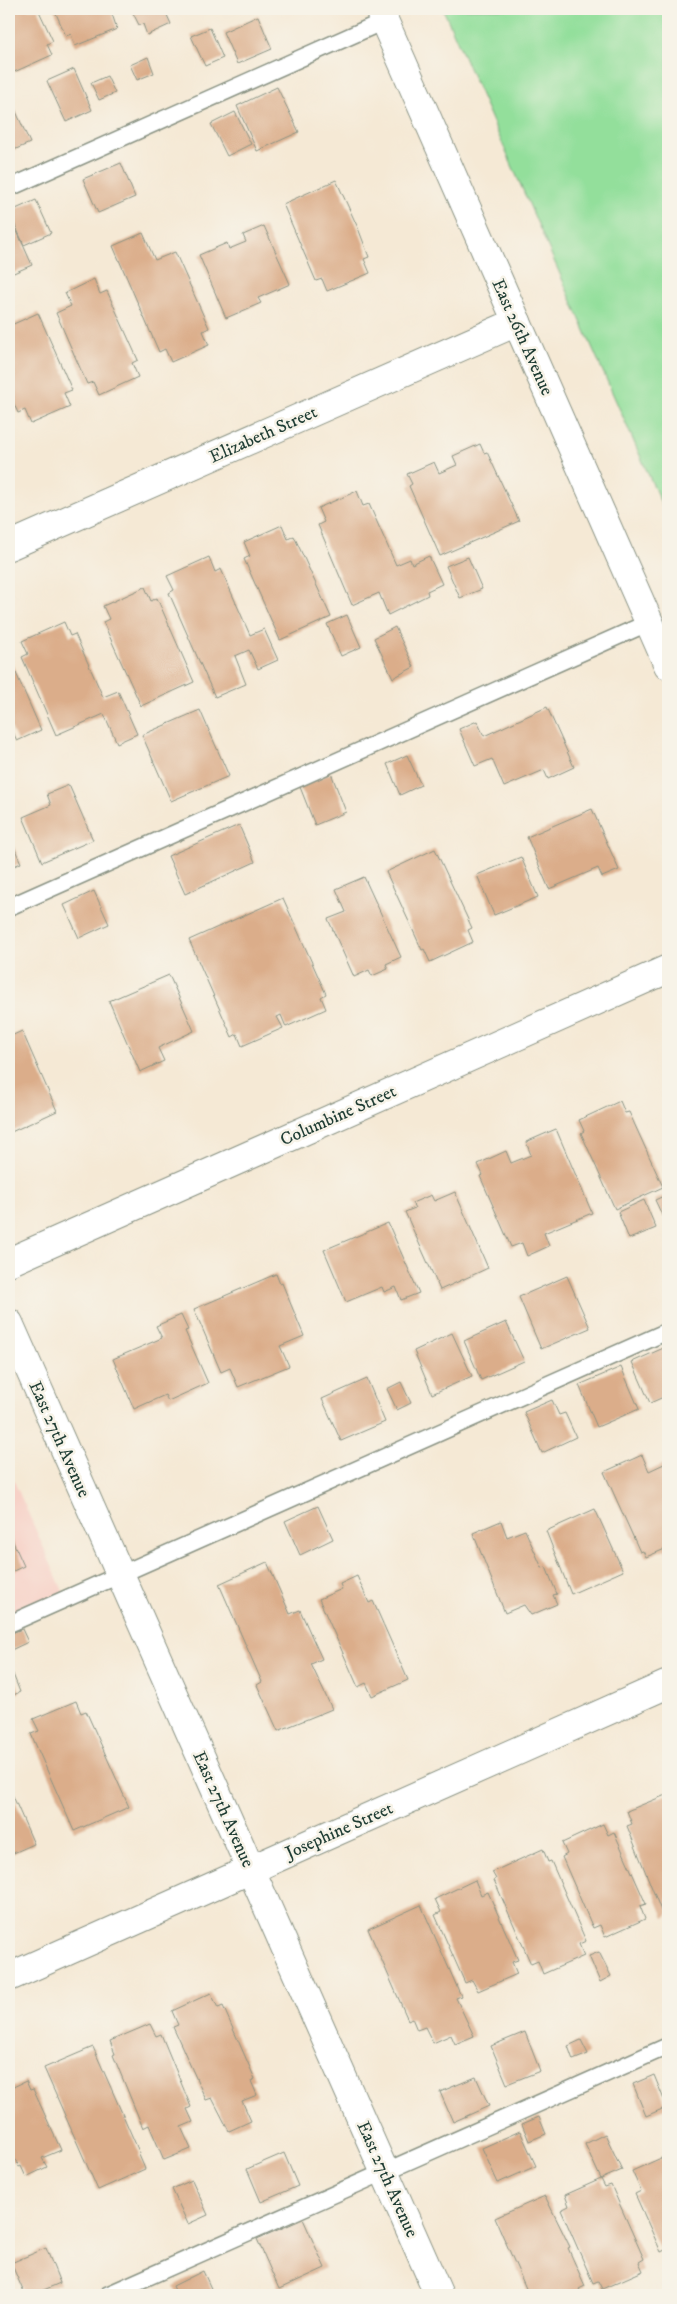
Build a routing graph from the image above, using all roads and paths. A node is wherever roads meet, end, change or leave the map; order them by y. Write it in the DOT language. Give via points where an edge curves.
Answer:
graph roads {
  1 [pos="382,15"];
  2 [pos="9,188"];
  3 [pos="517,322"];
  4 [pos="9,546"];
  5 [pos="650,622"];
  6 [pos="668,664"];
  7 [pos="9,907"];
  8 [pos="668,969"];
  9 [pos="9,1262"];
  10 [pos="9,1323"];
  11 [pos="668,1331"];
  12 [pos="120,1574"];
  13 [pos="9,1624"];
  14 [pos="668,1684"];
  15 [pos="250,1869"];
  16 [pos="9,1977"];
  17 [pos="668,2046"];
  18 [pos="384,2172"];
  19 [pos="107,2295"];
  20 [pos="438,2295"];
  1 -- 2 [label="lane"];
  1 -- 3 [label="street, East 26th Avenue"];
  3 -- 4 [label="street, Elizabeth Street"];
  3 -- 5 [label="street, East 26th Avenue"];
  5 -- 6 [label="street, East 26th Avenue"];
  5 -- 7 [label="lane"];
  8 -- 9 [label="street, Columbine Street"];
  10 -- 12 [label="street, East 27th Avenue"];
  11 -- 12 [label="lane"];
  12 -- 13 [label="lane"];
  12 -- 15 [label="street, East 27th Avenue"];
  14 -- 15 [label="street, Josephine Street"];
  15 -- 16 [label="street, Josephine Street"];
  15 -- 18 [label="street, East 27th Avenue"];
  17 -- 18 [label="lane"];
  18 -- 19 [label="lane"];
  18 -- 20 [label="street, East 27th Avenue"];
}
